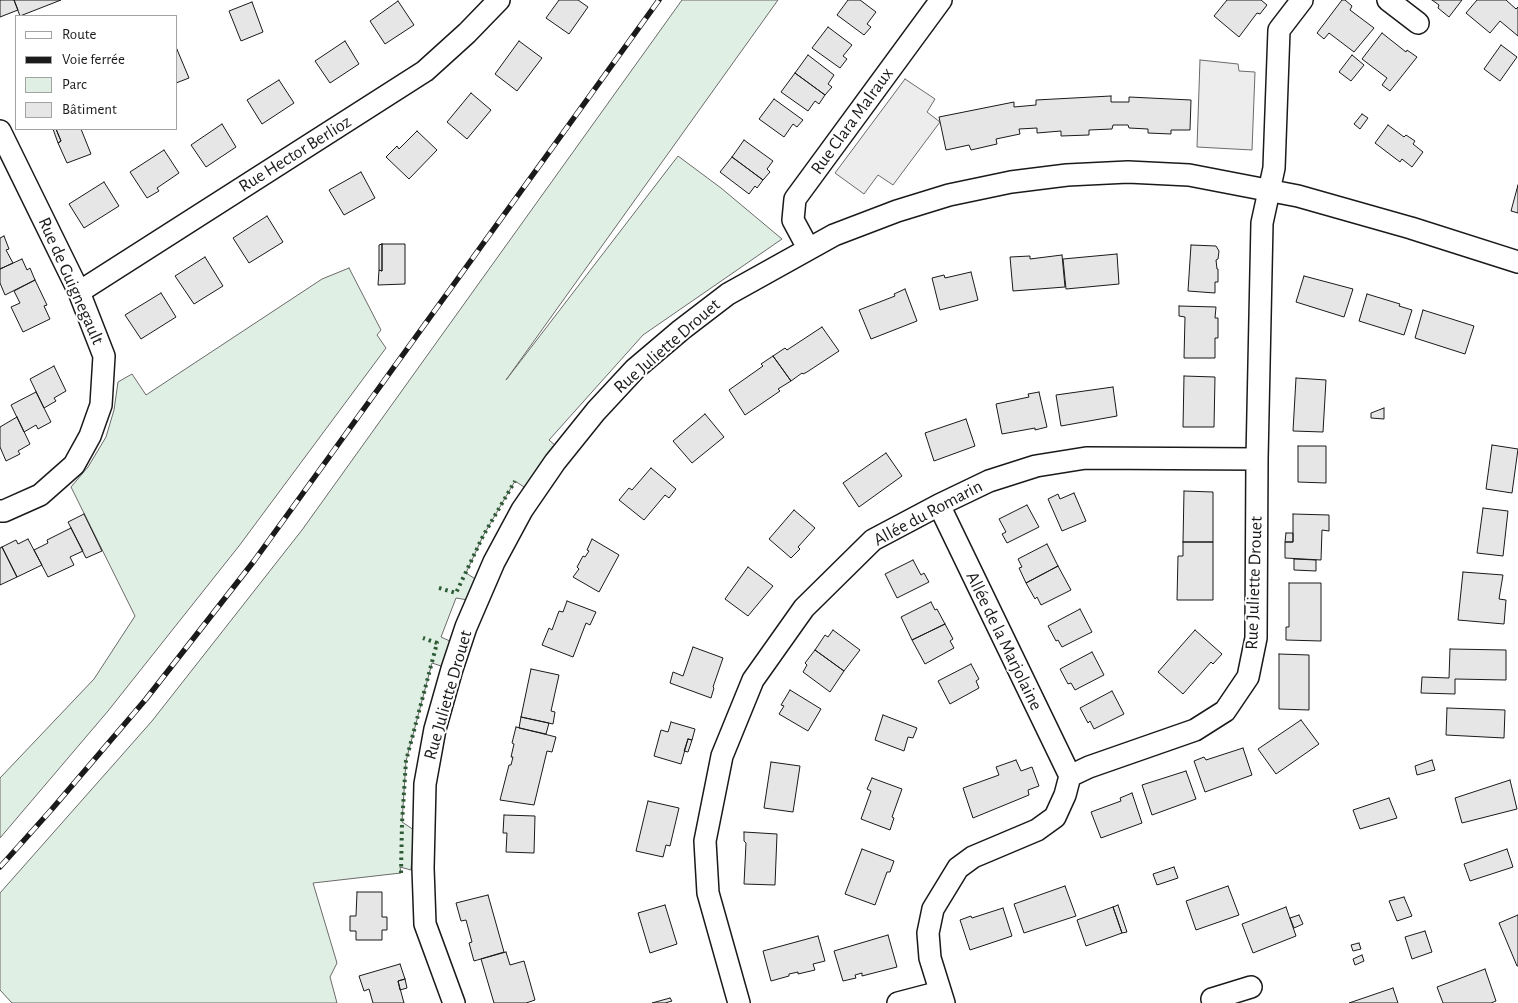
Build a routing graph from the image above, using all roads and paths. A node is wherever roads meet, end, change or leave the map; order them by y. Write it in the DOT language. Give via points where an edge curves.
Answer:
graph roads {
  1 [pos="499,0"];
  2 [pos="941,0"];
  3 [pos="1302,0"];
  4 [pos="1388,0"];
  5 [pos="1418,23"];
  6 [pos="0,131"];
  7 [pos="1269,191"];
  8 [pos="808,248"];
  9 [pos="1518,262"];
  10 [pos="79,292"];
  11 [pos="1257,459"];
  12 [pos="939,505"];
  13 [pos="0,511"];
  14 [pos="1070,776"];
  15 [pos="1250,987"];
  16 [pos="942,998"];
  17 [pos="454,1003"];
  18 [pos="739,1003"];
  19 [pos="898,1003"];
  20 [pos="1214,1003"];
  1 -- 10 [label="street, Rue Hector Berlioz" via="424,71"];
  2 -- 8 [label="street, Rue Clara Malraux" via="795,200 793,220"];
  3 -- 7 [label="street" via="1279,30 1274,168"];
  4 -- 5 [label="street"];
  6 -- 10 [label="street, Rue de Guignegault"];
  7 -- 8 [label="street, Rue Juliette Drouet" via="1189,176 1128,172 1011,182 949,195 897,211"];
  7 -- 9 [label="street, Rue Juliette Drouet" via="1411,228"];
  7 -- 11 [label="street, Rue Juliette Drouet" via="1262,223"];
  8 -- 17 [label="street, Rue Juliette Drouet" via="728,294 635,369 555,462 522,510 494,562 452,669 435,729 425,784 423,868 426,924"];
  10 -- 13 [label="street, Rue de Guignegault" via="104,356 101,405 90,436 74,465 40,495"];
  11 -- 12 [label="street, Allée du Romarin" via="1086,458 1036,466 988,481"];
  11 -- 14 [label="street, Rue Juliette Drouet" via="1256,638 1248,677 1225,711 1194,730 1089,766"];
  12 -- 14 [label="street, Allée de la Marjolaine"];
  12 -- 18 [label="street, Allée du Romarin" via="873,540 804,608 753,680 722,756 705,841 708,893"];
  14 -- 16 [label="street" via="1055,817 1038,830 973,857 958,868 947,884 933,909 928,934 930,958"];
  15 -- 20 [label="street" via="1212,998"];
  16 -- 19 [label="street"];
}
